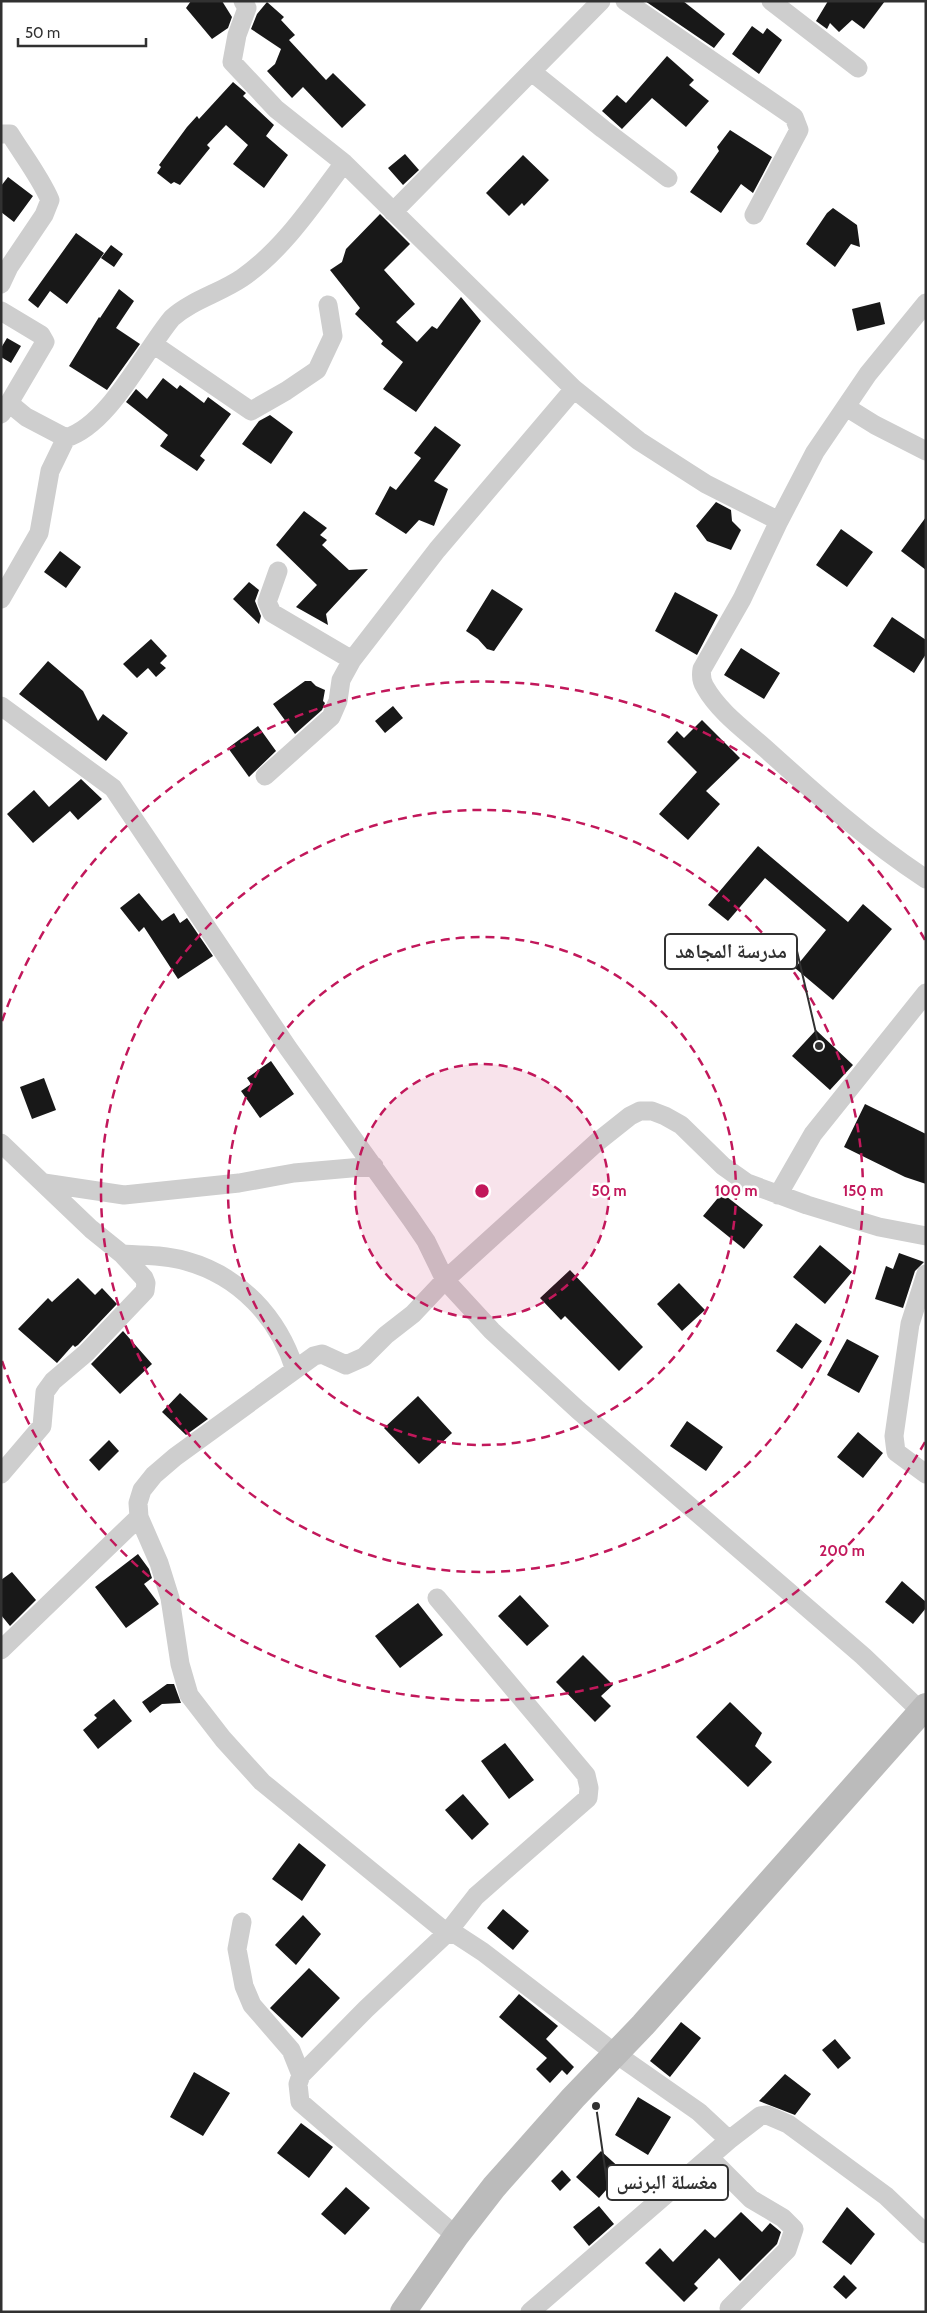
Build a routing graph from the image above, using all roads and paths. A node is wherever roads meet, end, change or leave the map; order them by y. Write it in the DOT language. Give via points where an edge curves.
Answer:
graph roads {
  1 [pos="243,1"];
  2 [pos="601,1"];
  3 [pos="625,1"];
  4 [pos="771,1"];
  5 [pos="858,68"];
  6 [pos="532,72"];
  7 [pos="1,134"];
  8 [pos="344,163"];
  9 [pos="668,178"];
  10 [pos="394,212"];
  11 [pos="754,215"];
  12 [pos="1,284"];
  13 [pos="926,303"];
  14 [pos="328,305"];
  15 [pos="1,311"];
  16 [pos="152,344"];
  17 [pos="574,389"];
  18 [pos="846,408"];
  19 [pos="5,409"];
  20 [pos="66,438"];
  21 [pos="926,451"];
  22 [pos="779,520"];
  23 [pos="278,571"];
  24 [pos="1,599"];
  25 [pos="352,660"];
  26 [pos="1,706"];
  27 [pos="265,776"];
  28 [pos="926,880"];
  29 [pos="926,992"];
  30 [pos="1,1142"];
  31 [pos="374,1166"];
  32 [pos="44,1183"];
  33 [pos="778,1195"];
  34 [pos="926,1236"];
  35 [pos="122,1254"];
  36 [pos="926,1274"];
  37 [pos="445,1280"];
  38 [pos="295,1370"];
  39 [pos="1,1474"];
  40 [pos="926,1474"];
  41 [pos="139,1517"];
  42 [pos="437,1598"];
  43 [pos="1,1650"];
  44 [pos="924,1711"];
  45 [pos="242,1922"];
  46 [pos="446,1934"];
  47 [pos="616,2054"];
  48 [pos="301,2075"];
  49 [pos="729,2140"];
  50 [pos="710,2158"];
  51 [pos="926,2234"];
  52 [pos="456,2236"];
  53 [pos="730,2308"];
  54 [pos="403,2312"];
  55 [pos="530,2312"];
  1 -- 8 [label="street" via="247,8 232,54 234,66 276,109"];
  2 -- 6 [label="street"];
  3 -- 11 [label="street" via="794,117 799,130"];
  4 -- 5 [label="street"];
  6 -- 9 [label="street"];
  6 -- 10 [label="street"];
  7 -- 12 [label="street" via="10,134 44,185 50,200"];
  8 -- 10 [label="street"];
  8 -- 16 [label="street" via="274,252 241,279 181,310"];
  10 -- 17 [label="street"];
  13 -- 18 [label="street" via="868,374"];
  14 -- 16 [label="street" via="333,336 317,370 251,410"];
  15 -- 19 [label="street" via="41,335 45,342"];
  16 -- 20 [label="street" via="101,415 87,429"];
  17 -- 22 [label="street" via="639,442 706,484"];
  17 -- 25 [label="street" via="437,550"];
  18 -- 21 [label="street"];
  18 -- 22 [label="street" via="815,452"];
  19 -- 20 [label="street"];
  20 -- 24 [label="street" via="50,471 39,533"];
  22 -- 28 [label="street" via="742,599 702,669 704,687 731,717 829,806 877,846"];
  23 -- 25 [label="street" via="267,602 272,613"];
  25 -- 27 [label="street" via="341,680 338,701 331,717"];
  26 -- 31 [label="street" via="113,788 283,1040"];
  29 -- 33 [label="street" via="814,1134"];
  30 -- 32 [label="street"];
  31 -- 32 [label="street" via="124,1195"];
  31 -- 37 [label="street" via="426,1241"];
  32 -- 35 [label="street"];
  33 -- 34 [label="street" via="879,1226"];
  33 -- 37 [label="street" via="747,1183 729,1171 673,1120 652,1111 640,1111 596,1143"];
  35 -- 38 [label="street" via="186,1261 243,1289 259,1304 281,1335"];
  35 -- 39 [label="street" via="144,1278 145,1291 86,1353 53,1381 46,1392 42,1426"];
  36 -- 40 [label="street" via="910,1324 894,1436 896,1452"];
  37 -- 38 [label="street" via="364,1358 346,1365 322,1354"];
  37 -- 44 [label="street" via="492,1331 578,1410"];
  38 -- 41 [label="street" via="154,1475 142,1490 138,1503"];
  41 -- 43 [label="street"];
  41 -- 46 [label="street" via="170,1598 185,1684 202,1713 262,1782"];
  42 -- 46 [label="street" via="578,1763 589,1788 588,1798 582,1805 476,1896"];
  44 -- 47 [label="main road"];
  45 -- 48 [label="street" via="237,1949 244,1986 252,2005 291,2050"];
  46 -- 47 [label="street" via="466,1940"];
  46 -- 48 [label="street"];
  47 -- 49 [label="street" via="699,2112"];
  47 -- 52 [label="main road" via="526,2149"];
  48 -- 52 [label="street" via="298,2084 300,2102"];
  49 -- 50 [label="street"];
  49 -- 51 [label="street" via="760,2116 767,2115 788,2124 886,2196"];
  50 -- 53 [label="street" via="751,2199 783,2218 794,2229 787,2250"];
  50 -- 55 [label="street"];
  52 -- 54 [label="main road"];
}
